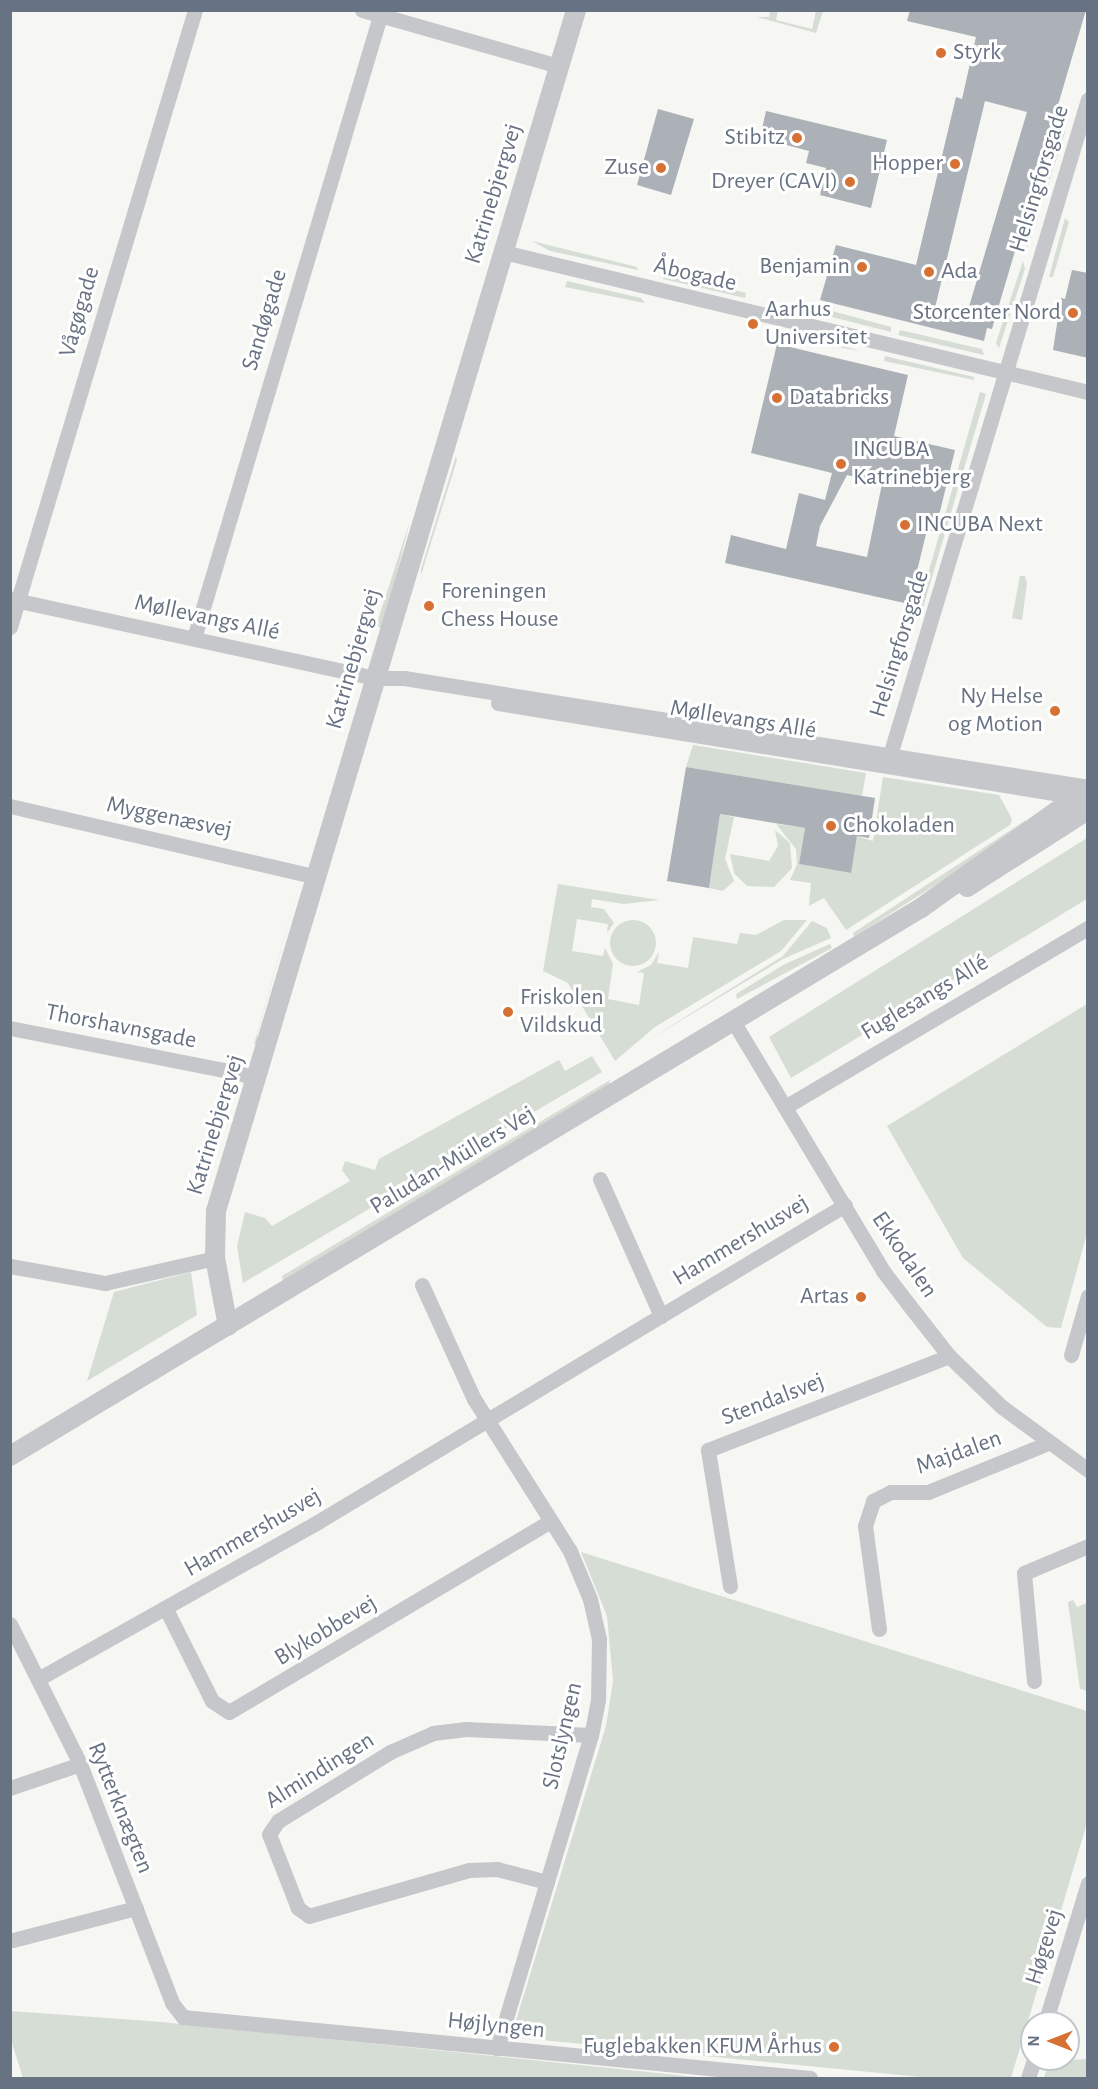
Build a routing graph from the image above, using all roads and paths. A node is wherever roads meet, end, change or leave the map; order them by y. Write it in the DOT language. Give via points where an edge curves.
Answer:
graph roads {
  1 [pos="195,10"];
  2 [pos="362,10"];
  3 [pos="576,10"];
  4 [pos="380,16"];
  5 [pos="560,66"];
  6 [pos="1088,99"];
  7 [pos="503,252"];
  8 [pos="1004,372"];
  9 [pos="1088,392"];
  10 [pos="15,599"];
  11 [pos="10,627"];
  12 [pos="194,638"];
  13 [pos="384,680"];
  14 [pos="890,755"];
  15 [pos="1085,796"];
  16 [pos="10,806"];
  17 [pos="301,871"];
  18 [pos="1088,928"];
  19 [pos="733,1021"];
  20 [pos="10,1028"];
  21 [pos="257,1080"];
  22 [pos="785,1107"];
  23 [pos="600,1179"];
  24 [pos="845,1205"];
  25 [pos="215,1258"];
  26 [pos="10,1266"];
  27 [pos="422,1285"];
  28 [pos="1088,1296"];
  29 [pos="661,1316"];
  30 [pos="228,1326"];
  31 [pos="1071,1355"];
  32 [pos="949,1356"];
  33 [pos="487,1417"];
  34 [pos="1048,1443"];
  35 [pos="10,1456"];
  36 [pos="1088,1470"];
  37 [pos="551,1521"];
  38 [pos="1088,1546"];
  39 [pos="730,1586"];
  40 [pos="166,1609"];
  41 [pos="10,1624"];
  42 [pos="879,1629"];
  43 [pos="38,1679"];
  44 [pos="1034,1682"];
  45 [pos="591,1735"];
  46 [pos="80,1764"];
  47 [pos="10,1788"];
  48 [pos="547,1882"];
  49 [pos="1088,1883"];
  50 [pos="136,1908"];
  51 [pos="13,1940"];
  52 [pos="1049,2011"];
  53 [pos="178,2014"];
  54 [pos="497,2048"];
  55 [pos="810,2079"];
  1 -- 10 [label="street, Vågøgade"];
  2 -- 4 [label="street"];
  3 -- 5 [label="street, Katrinebjergvej"];
  4 -- 5 [label="street"];
  4 -- 12 [label="street, Sandøgade"];
  5 -- 7 [label="street, Katrinebjergvej"];
  6 -- 8 [label="street, Helsingforsgade"];
  7 -- 8 [label="street, Åbogade"];
  7 -- 13 [label="street, Katrinebjergvej"];
  8 -- 9 [label="street, Åbogade"];
  8 -- 14 [label="street, Helsingforsgade"];
  10 -- 11 [label="street, Vågøgade"];
  10 -- 12 [label="street, Møllevangs Allé"];
  12 -- 13 [label="street, Møllevangs Allé"];
  13 -- 14 [label="street, Møllevangs Allé" via="404,678"];
  13 -- 15 [label="street, Møllevangs Allé" via="403,688"];
  13 -- 17 [label="street, Katrinebjergvej"];
  14 -- 15 [label="street, Møllevangs Allé"];
  15 -- 19 [label="street, Paludan-Müllers Vej" via="921,909"];
  16 -- 17 [label="street, Myggenæsvej"];
  17 -- 21 [label="street, Katrinebjergvej"];
  18 -- 22 [label="street, Fuglesangs Allé"];
  19 -- 22 [label="street, Ekkodalen"];
  19 -- 30 [label="street, Paludan-Müllers Vej"];
  20 -- 21 [label="street, Thorshavnsgade" via="240,1073"];
  21 -- 25 [label="street, Katrinebjergvej" via="216,1211"];
  22 -- 24 [label="street, Ekkodalen"];
  23 -- 29 [label="street, Hammershusvej"];
  24 -- 29 [label="street, Hammershusvej"];
  24 -- 32 [label="street, Ekkodalen" via="883,1271"];
  25 -- 26 [label="street" via="105,1282"];
  25 -- 30 [label="street, Katrinebjergvej"];
  27 -- 33 [label="street"];
  28 -- 31 [label="street"];
  29 -- 33 [label="street, Hammershusvej"];
  30 -- 35 [label="street, Paludan-Müllers Vej"];
  32 -- 34 [label="street, Ekkodalen"];
  32 -- 39 [label="street, Stendalsvej" via="708,1450"];
  33 -- 37 [label="street, Slotslyngen"];
  33 -- 40 [label="street, Hammershusvej"];
  34 -- 36 [label="street, Ekkodalen"];
  34 -- 42 [label="street, Majdalen" via="928,1492 891,1492 873,1501 865,1526"];
  37 -- 40 [label="street, Blykobbevej" via="230,1712 212,1701"];
  37 -- 45 [label="street, Slotslyngen" via="578,1569 597,1626 601,1670"];
  38 -- 44 [label="street" via="1024,1573"];
  40 -- 43 [label="street, Hammershusvej"];
  41 -- 43 [label="street, Rytterknægten"];
  43 -- 46 [label="street, Rytterknægten"];
  45 -- 48 [label="street, Slotslyngen"];
  45 -- 48 [label="street, Almindingen" via="466,1729 433,1733 390,1752 308,1802 273,1825 269,1834 298,1908 309,1916 469,1870 497,1869"];
  46 -- 47 [label="street"];
  46 -- 50 [label="street, Rytterknægten"];
  48 -- 54 [label="street, Slotslyngen"];
  49 -- 52 [label="street, Høgevej"];
  50 -- 51 [label="street"];
  50 -- 53 [label="street, Rytterknægten"];
  53 -- 54 [label="street, Højlyngen" via="188,2019"];
  54 -- 55 [label="street, Højlyngen"];
}
